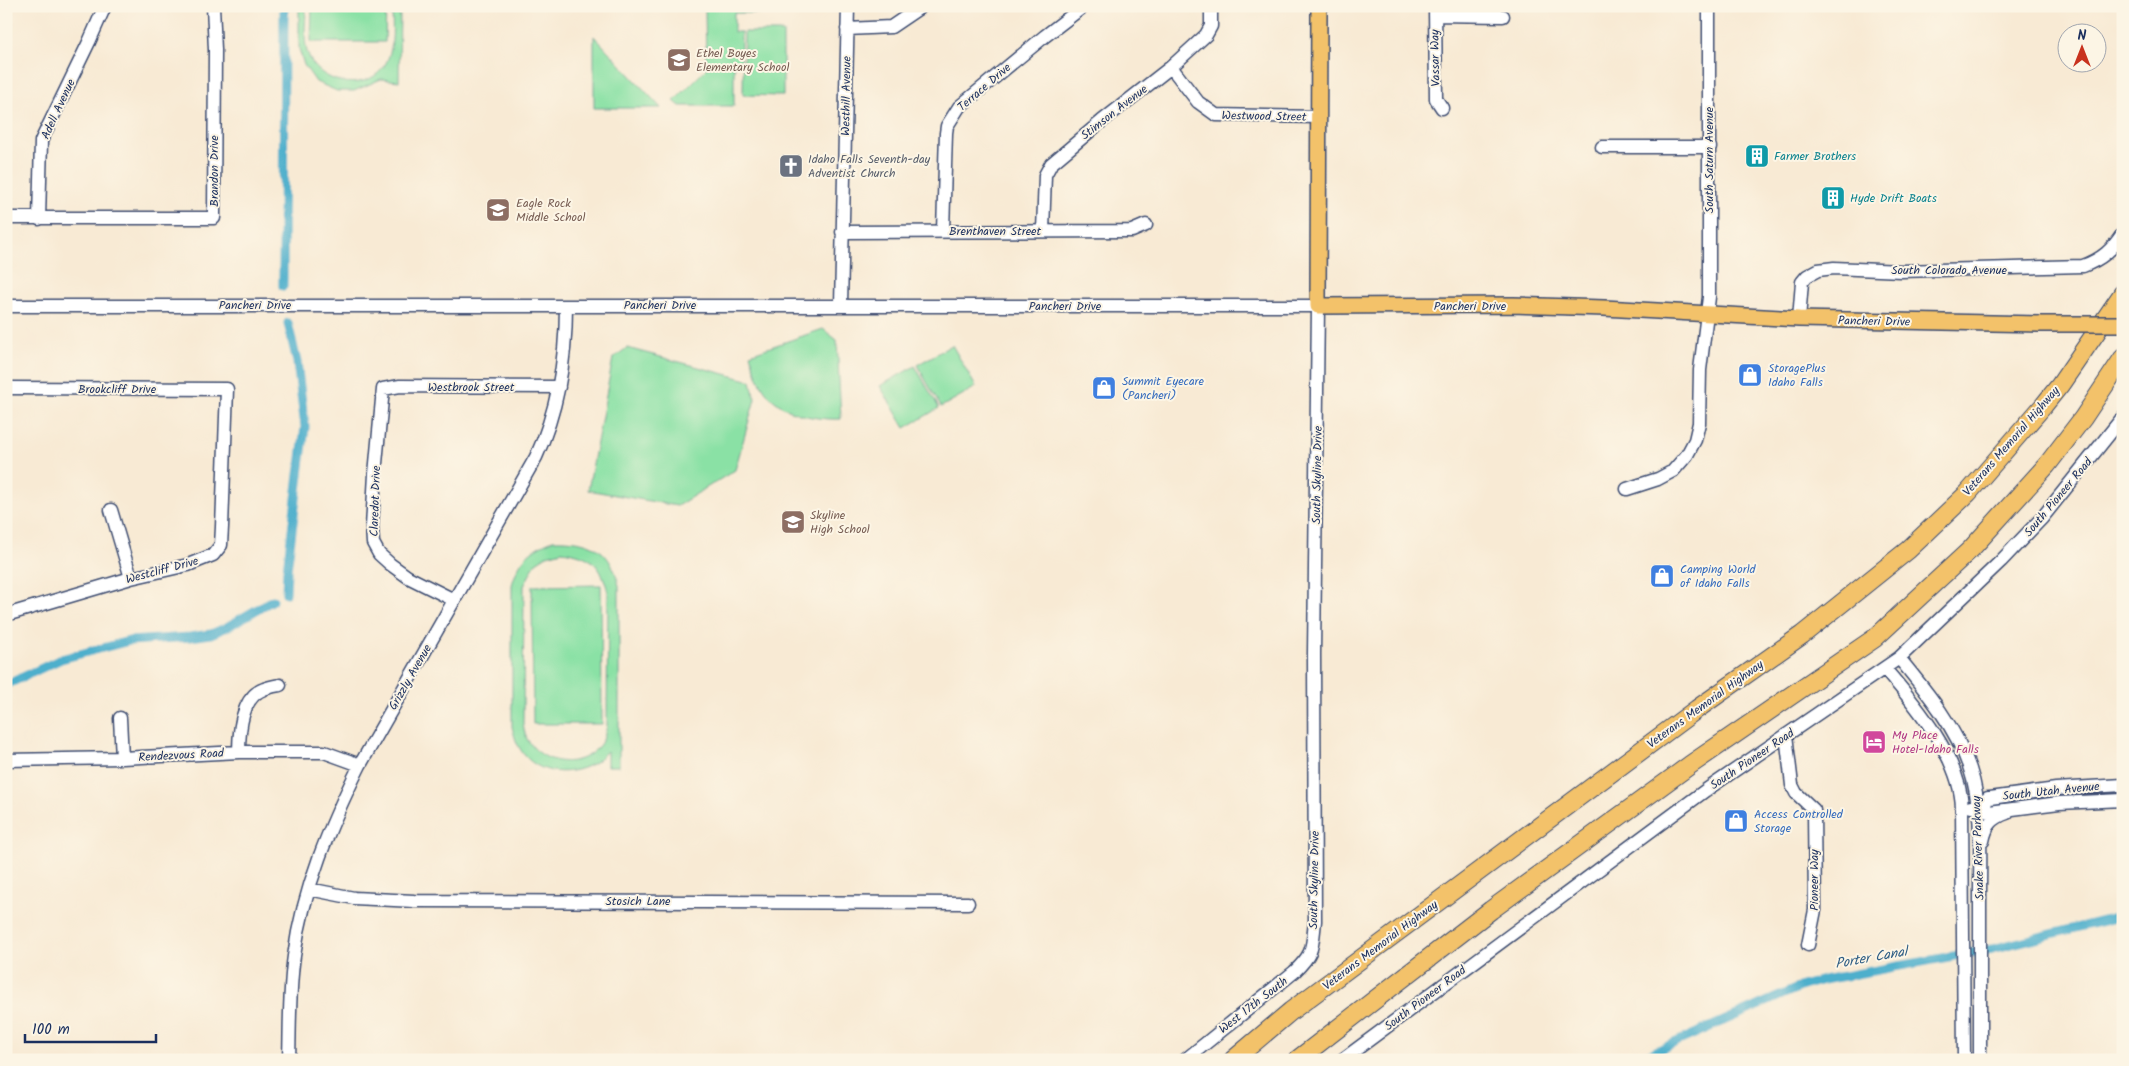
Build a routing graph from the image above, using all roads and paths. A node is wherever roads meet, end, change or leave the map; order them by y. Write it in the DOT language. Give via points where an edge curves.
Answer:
graph roads {
  1 [pos="105,6"];
  2 [pos="213,6"];
  3 [pos="848,6"];
  4 [pos="922,6"];
  5 [pos="1084,6"];
  6 [pos="1211,6"];
  7 [pos="1319,6"];
  8 [pos="1709,6"];
  9 [pos="1435,11"];
  10 [pos="1503,16"];
  11 [pos="847,29"];
  12 [pos="1170,67"];
  13 [pos="1442,108"];
  14 [pos="1319,117"];
  15 [pos="1602,147"];
  16 [pos="1710,147"];
  17 [pos="6,218"];
  18 [pos="39,219"];
  19 [pos="1146,225"];
  20 [pos="943,231"];
  21 [pos="1043,231"];
  22 [pos="842,232"];
  23 [pos="2123,233"];
  24 [pos="2123,293"];
  25 [pos="841,305"];
  26 [pos="6,306"];
  27 [pos="566,306"];
  28 [pos="1318,306"];
  29 [pos="1708,313"];
  30 [pos="1800,319"];
  31 [pos="2123,324"];
  32 [pos="2123,358"];
  33 [pos="6,388"];
  34 [pos="559,388"];
  35 [pos="227,389"];
  36 [pos="383,389"];
  37 [pos="2123,417"];
  38 [pos="1627,489"];
  39 [pos="111,510"];
  40 [pos="131,578"];
  41 [pos="454,600"];
  42 [pos="6,615"];
  43 [pos="1899,658"];
  44 [pos="1885,669"];
  45 [pos="280,685"];
  46 [pos="120,718"];
  47 [pos="1786,735"];
  48 [pos="240,752"];
  49 [pos="122,758"];
  50 [pos="6,760"];
  51 [pos="360,765"];
  52 [pos="2123,785"];
  53 [pos="2123,800"];
  54 [pos="1980,806"];
  55 [pos="1962,808"];
  56 [pos="2022,808"];
  57 [pos="1980,859"];
  58 [pos="309,889"];
  59 [pos="968,903"];
  60 [pos="1312,944"];
  61 [pos="1808,945"];
  62 [pos="289,1060"];
  63 [pos="1185,1060"];
  64 [pos="1233,1060"];
  65 [pos="1297,1060"];
  66 [pos="1342,1060"];
  67 [pos="1964,1060"];
  68 [pos="1980,1060"];
  1 -- 18 [label="street, Adell Avenue" via="42,141"];
  2 -- 18 [label="street, Brandon Drive" via="214,218"];
  3 -- 11 [label="street, Westhill Avenue"];
  4 -- 11 [label="street" via="891,27"];
  5 -- 20 [label="street, Terrace Drive" via="953,114 946,134"];
  6 -- 12 [label="street, Stimson Avenue" via="1210,26 1206,34"];
  7 -- 14 [label="main road, South Skyline Drive"];
  8 -- 16 [label="street, South Saturn Avenue"];
  9 -- 10 [label="street"];
  9 -- 13 [label="street, Vassar Way" via="1436,99"];
  11 -- 22 [label="street, Westhill Avenue"];
  12 -- 14 [label="street, Westwood Street" via="1198,102 1216,115"];
  12 -- 21 [label="street, Stimson Avenue" via="1050,164 1045,174"];
  14 -- 28 [label="main road, South Skyline Drive"];
  15 -- 16 [label="street"];
  16 -- 29 [label="street, South Saturn Avenue"];
  17 -- 18 [label="street, Brandon Drive"];
  19 -- 21 [label="street, Brenthaven Street" via="1132,231"];
  20 -- 21 [label="street, Brenthaven Street"];
  20 -- 22 [label="street, Brenthaven Street"];
  22 -- 25 [label="street, Westhill Avenue"];
  23 -- 30 [label="street, South Colorado Avenue" via="2114,248 2100,260 2083,266 1818,270 1802,282"];
  24 -- 64 [label="highway, Veterans Memorial Highway" via="2044,406 1968,493 1908,550 1802,635 1299,1005"];
  25 -- 27 [label="street, Pancheri Drive"];
  25 -- 28 [label="street, Pancheri Drive"];
  26 -- 27 [label="street, Pancheri Drive"];
  27 -- 34 [label="street, Grizzly Avenue"];
  28 -- 29 [label="main road, Pancheri Drive" via="1513,306"];
  28 -- 60 [label="street, South Skyline Drive" via="1315,921"];
  29 -- 30 [label="main road, Pancheri Drive"];
  29 -- 38 [label="street, South Saturn Avenue" via="1695,440 1687,455 1672,471"];
  30 -- 31 [label="main road, Pancheri Drive, bridge"];
  32 -- 65 [label="highway" via="2047,465 1971,549 1875,638 1690,765 1491,910"];
  33 -- 35 [label="street, Brookcliff Drive"];
  34 -- 36 [label="street, Westbrook Street" via="400,386"];
  34 -- 41 [label="street, Grizzly Avenue" via="545,438 536,457"];
  35 -- 40 [label="street, Westcliff Drive" via="221,545 213,555 188,565"];
  36 -- 41 [label="street, Claredot Drive" via="374,474 373,543 379,554 408,577"];
  37 -- 43 [label="street, South Pioneer Road" via="2042,518"];
  39 -- 40 [label="street"];
  40 -- 42 [label="street, Westcliff Drive"];
  41 -- 51 [label="street, Grizzly Avenue"];
  43 -- 44 [label="street, South Pioneer Road"];
  43 -- 54 [label="street, Snake River Parkway" via="1930,696 1954,733 1970,769"];
  44 -- 47 [label="street, South Pioneer Road"];
  44 -- 55 [label="street, Snake River Parkway" via="1947,754 1955,770"];
  45 -- 48 [label="street, Rendezvous Road" via="262,689 254,696 239,726"];
  46 -- 49 [label="street, Rendezvous Road"];
  47 -- 61 [label="street, Pioneer Way" via="1792,785 1814,810 1815,910"];
  47 -- 66 [label="street, South Pioneer Road" via="1706,790"];
  48 -- 49 [label="street, Rendezvous Road"];
  48 -- 51 [label="street, Rendezvous Road" via="324,752"];
  49 -- 50 [label="street, Rendezvous Road"];
  51 -- 58 [label="street, Grizzly Avenue" via="328,834"];
  52 -- 54 [label="street, South Utah Avenue" via="2056,788 1988,798"];
  53 -- 56 [label="street, South Utah Avenue"];
  54 -- 55 [label="street, South Utah Avenue"];
  54 -- 56 [label="street, South Utah Avenue" via="1989,812"];
  54 -- 57 [label="street, Snake River Parkway"];
  55 -- 67 [label="street, Snake River Parkway"];
  56 -- 57 [label="street" via="1997,817 1988,824"];
  57 -- 68 [label="street, Snake River Parkway"];
  58 -- 59 [label="street, Stosich Lane" via="354,898 414,901"];
  58 -- 62 [label="street, Grizzly Avenue" via="293,958"];
  60 -- 63 [label="street, West 17th South" via="1308,958 1294,972"];
}
